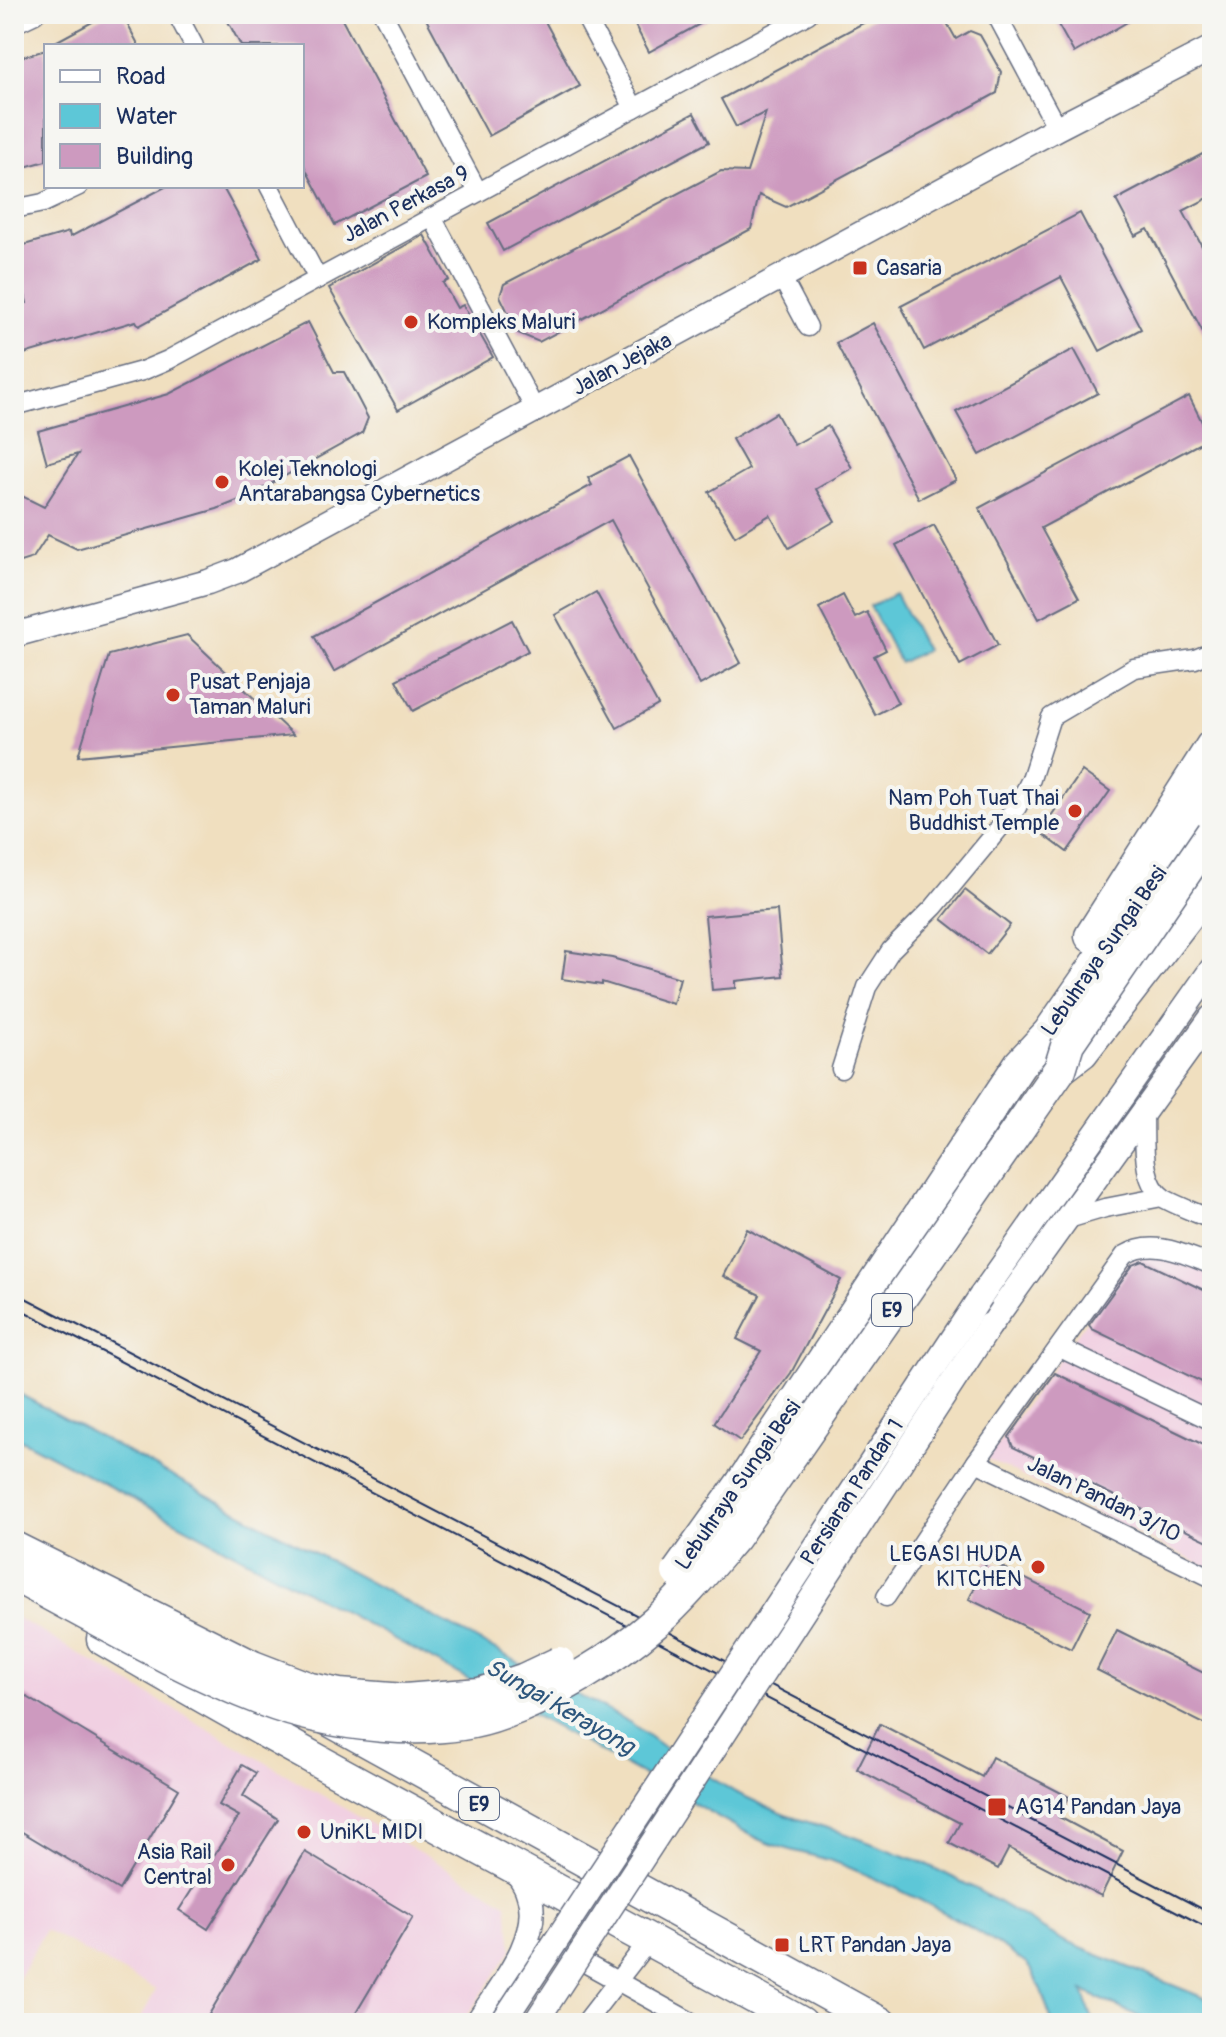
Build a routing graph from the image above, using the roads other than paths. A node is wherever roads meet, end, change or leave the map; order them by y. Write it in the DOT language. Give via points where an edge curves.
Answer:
graph roads {
  1 [pos="35,14"];
  2 [pos="177,14"];
  3 [pos="383,14"];
  4 [pos="584,14"];
  5 [pos="996,14"];
  6 [pos="800,16"];
  7 [pos="14,24"];
  8 [pos="193,44"];
  9 [pos="1212,48"];
  10 [pos="634,108"];
  11 [pos="1057,128"];
  12 [pos="75,188"];
  13 [pos="270,188"];
  14 [pos="478,192"];
  15 [pos="14,209"];
  16 [pos="432,217"];
  17 [pos="782,278"];
  18 [pos="318,279"];
  19 [pos="808,327"];
  20 [pos="14,406"];
  21 [pos="536,411"];
  22 [pos="14,635"];
  23 [pos="1212,652"];
  24 [pos="1212,746"];
  25 [pos="1212,792"];
  26 [pos="1212,833"];
  27 [pos="1212,884"];
  28 [pos="1212,969"];
  29 [pos="1212,1017"];
  30 [pos="1020,1064"];
  31 [pos="841,1069"];
  32 [pos="1060,1069"];
  33 [pos="1144,1115"];
  34 [pos="1162,1197"];
  35 [pos="1068,1219"];
  36 [pos="1212,1220"];
  37 [pos="1212,1265"];
  38 [pos="1060,1348"];
  39 [pos="1212,1421"];
  40 [pos="976,1462"];
  41 [pos="14,1541"];
  42 [pos="14,1548"];
  43 [pos="14,1575"];
  44 [pos="1212,1578"];
  45 [pos="14,1587"];
  46 [pos="886,1597"];
  47 [pos="516,1870"];
  48 [pos="650,1939"];
  49 [pos="521,1954"];
  50 [pos="618,1981"];
  51 [pos="477,2023"];
  52 [pos="502,2023"];
  53 [pos="535,2023"];
  54 [pos="585,2023"];
  55 [pos="693,2023"];
  56 [pos="801,2023"];
  57 [pos="880,2023"];
  1 -- 7 [label="street"];
  2 -- 8 [label="street"];
  3 -- 14 [label="street"];
  4 -- 10 [label="street"];
  5 -- 11 [label="street"];
  6 -- 10 [label="street, Jalan Perkasa 9"];
  9 -- 11 [label="street, Jalan Jejaka"];
  10 -- 14 [label="street, Jalan Perkasa 9"];
  11 -- 17 [label="street, Jalan Jejaka"];
  12 -- 15 [label="street"];
  13 -- 18 [label="street"];
  14 -- 16 [label="street, Jalan Perkasa 9"];
  16 -- 18 [label="street, Jalan Perkasa 9"];
  16 -- 21 [label="street"];
  17 -- 19 [label="street"];
  17 -- 21 [label="street, Jalan Jejaka"];
  18 -- 20 [label="street, Jalan Perkasa 9" via="142,371"];
  21 -- 22 [label="street, Jalan Jejaka" via="237,571"];
  23 -- 31 [label="street" via="1134,668 1051,717 1017,807 891,950 867,987"];
  24 -- 30 [label="highway" via="1035,1024"];
  25 -- 30 [label="highway, Lebuhraya Sungai Besi / E9" via="1049,1033"];
  26 -- 32 [label="highway, Lebuhraya Sungai Besi / E9, bridge" via="1068,1043"];
  27 -- 32 [label="highway" via="1082,1052"];
  28 -- 52 [label="street, Persiaran Pandan 1, bridge" via="981,1296"];
  29 -- 33 [label="street, Persiaran Pandan 1"];
  30 -- 42 [label="highway, Lebuhraya Sungai Besi / E9, bridge" via="751,1470 674,1577 568,1659 480,1694 405,1700 339,1695 253,1667"];
  32 -- 43 [label="highway, Lebuhraya Sungai Besi / E9, bridge" via="734,1537 656,1622 561,1687 499,1715 452,1724 400,1727 322,1718 221,1682"];
  33 -- 34 [label="street" via="1146,1164"];
  33 -- 35 [label="street, Persiaran Pandan 1"];
  34 -- 35 [label="street"];
  34 -- 36 [label="street"];
  35 -- 53 [label="street, Persiaran Pandan 1, bridge" via="990,1325"];
  37 -- 38 [label="street" via="1167,1248 1136,1248 1125,1255"];
  38 -- 39 [label="street"];
  38 -- 40 [label="street"];
  40 -- 44 [label="street, Jalan Pandan 3/10"];
  40 -- 46 [label="street"];
  41 -- 57 [label="highway, E9" via="424,1774"];
  45 -- 47 [label="highway, E9" via="255,1728"];
  47 -- 48 [label="highway, E9"];
  47 -- 49 [label="street" via="532,1910"];
  48 -- 50 [label="street"];
  48 -- 56 [label="highway, E9"];
  49 -- 50 [label="street" via="539,1948 565,1952"];
  49 -- 51 [label="street"];
  50 -- 54 [label="street"];
  50 -- 55 [label="street"];
}
